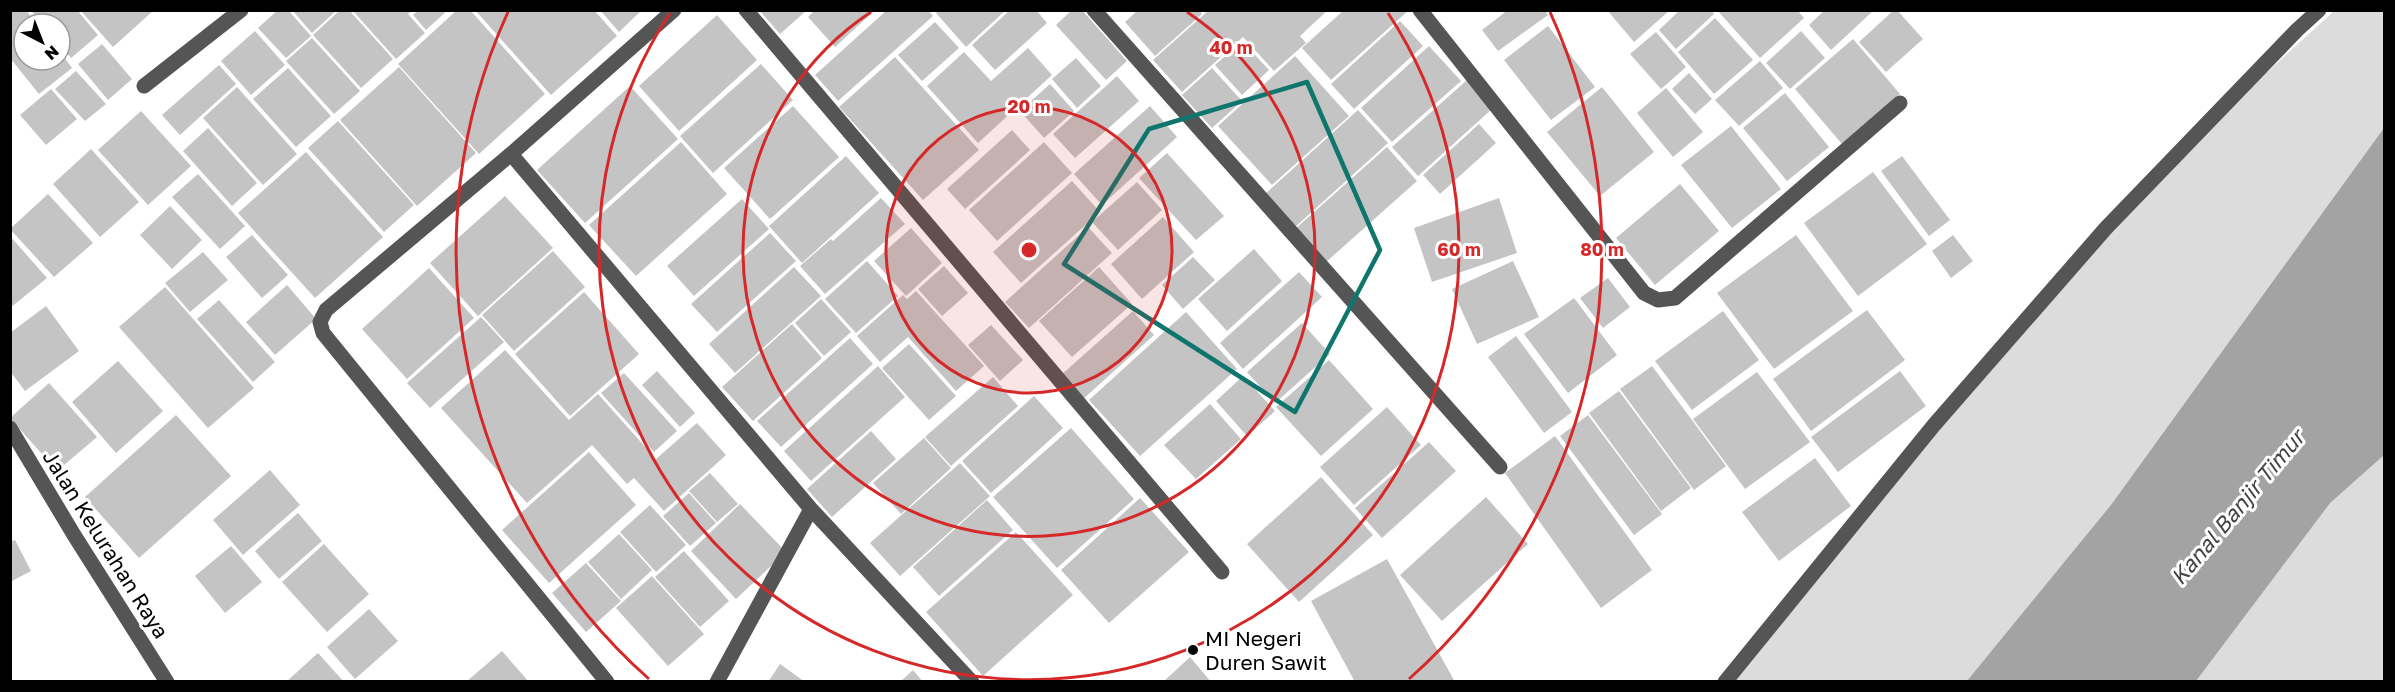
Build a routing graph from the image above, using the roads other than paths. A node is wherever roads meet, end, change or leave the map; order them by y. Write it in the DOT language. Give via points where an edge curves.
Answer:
graph roads {
  1 [pos="241,10"];
  2 [pos="674,10"];
  3 [pos="746,10"];
  4 [pos="1094,10"];
  5 [pos="1420,10"];
  6 [pos="2319,10"];
  7 [pos="144,86"];
  8 [pos="1900,103"];
  9 [pos="511,154"];
  10 [pos="10,428"];
  11 [pos="1500,467"];
  12 [pos="811,509"];
  13 [pos="1222,572"];
  14 [pos="167,681"];
  15 [pos="607,681"];
  16 [pos="717,681"];
  17 [pos="972,681"];
  18 [pos="1725,681"];
  1 -- 7 [label="street"];
  2 -- 9 [label="street"];
  3 -- 13 [label="street"];
  4 -- 11 [label="street"];
  5 -- 8 [label="street" via="1644,293 1658,300 1675,298"];
  6 -- 18 [label="street" via="2106,228 1934,425"];
  9 -- 12 [label="street"];
  9 -- 15 [label="street" via="326,310 320,322 323,333"];
  10 -- 14 [label="street, Jalan Kelurahan Raya"];
  12 -- 16 [label="street"];
  12 -- 17 [label="street"];
}
